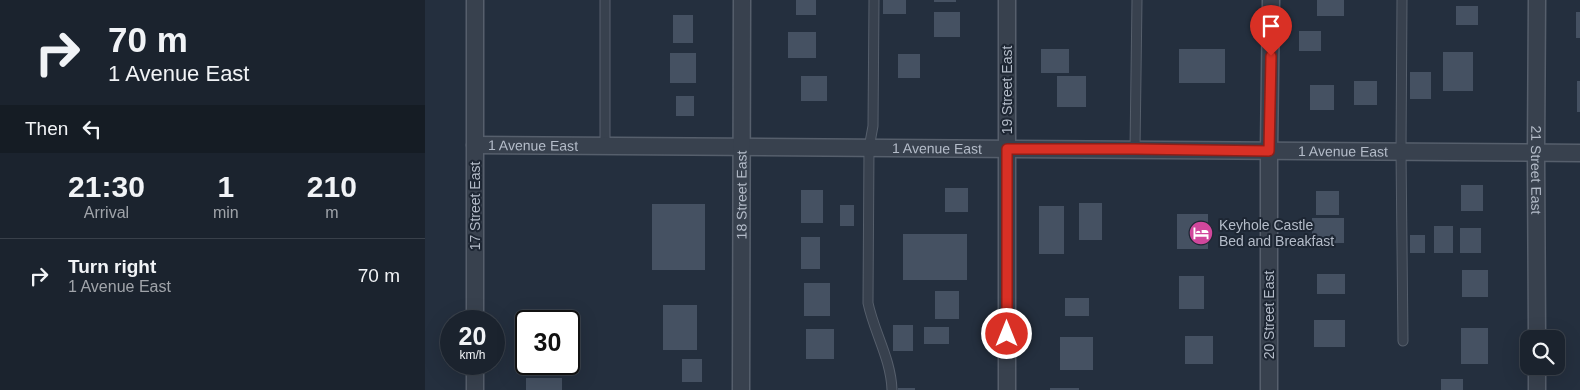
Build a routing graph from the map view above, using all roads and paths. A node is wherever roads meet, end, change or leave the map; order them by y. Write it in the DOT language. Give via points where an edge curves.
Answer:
graph roads {
  1 [pos="475,0"];
  2 [pos="605,0"];
  3 [pos="743,0"];
  4 [pos="874,0"];
  5 [pos="1007,0"];
  6 [pos="1137,0"];
  7 [pos="1271,0"];
  8 [pos="1403,0"];
  9 [pos="1537,0"];
  10 [pos="475,146"];
  11 [pos="605,146"];
  12 [pos="741,147"];
  13 [pos="869,148"];
  14 [pos="1007,149"];
  15 [pos="1135,149"];
  16 [pos="1269,151"];
  17 [pos="1401,151"];
  18 [pos="1536,152"];
  19 [pos="1580,152"];
  20 [pos="475,310"];
  21 [pos="1537,330"];
  22 [pos="1403,341"];
  23 [pos="475,375"];
  24 [pos="1537,375"];
  25 [pos="475,390"];
  26 [pos="741,390"];
  27 [pos="892,390"];
  28 [pos="1007,390"];
  29 [pos="1269,390"];
  30 [pos="1537,390"];
  1 -- 10 [label="street, 17 Street East"];
  2 -- 11 [label="lane"];
  3 -- 12 [label="street, 18 Street East"];
  4 -- 13 [label="lane" via="873,126"];
  5 -- 14 [label="street, 19 Street East"];
  6 -- 15 [label="lane"];
  7 -- 16 [label="street, 20 Street East"];
  8 -- 17 [label="lane"];
  9 -- 18 [label="street, 21 Street East"];
  10 -- 11 [label="street, 1 Avenue East"];
  10 -- 20 [label="street, 17 Street East"];
  11 -- 12 [label="street, 1 Avenue East"];
  12 -- 13 [label="street, 1 Avenue East"];
  12 -- 26 [label="street, 18 Street East"];
  13 -- 14 [label="street, 1 Avenue East"];
  13 -- 27 [label="lane" via="868,302 887,361"];
  14 -- 15 [label="street, 1 Avenue East"];
  14 -- 28 [label="street, 19 Street East"];
  15 -- 16 [label="street, 1 Avenue East"];
  16 -- 17 [label="street, 1 Avenue East"];
  16 -- 29 [label="street, 20 Street East"];
  17 -- 18 [label="street, 1 Avenue East"];
  17 -- 22 [label="lane"];
  18 -- 19 [label="street, 1 Avenue East"];
  18 -- 21 [label="street, 21 Street East"];
  23 -- 25 [label="street"];
  24 -- 30 [label="street"];
}
